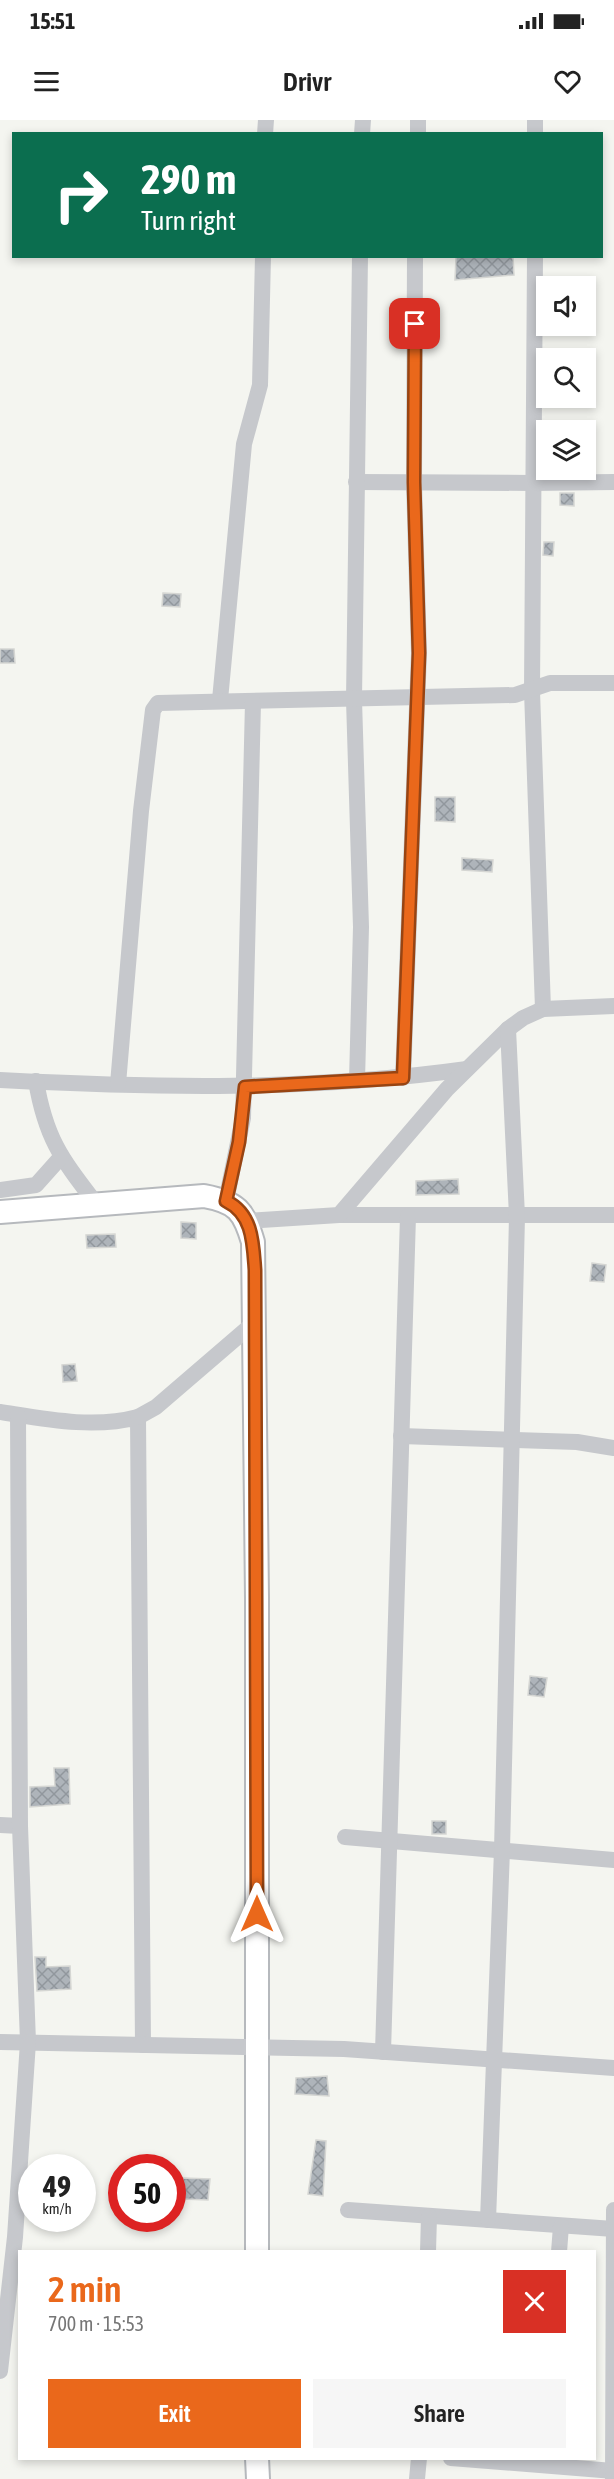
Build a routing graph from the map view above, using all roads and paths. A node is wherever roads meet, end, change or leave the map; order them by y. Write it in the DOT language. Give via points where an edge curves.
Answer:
graph roads {
  1 [pos="263,258"];
  2 [pos="360,258"];
  3 [pos="415,258"];
  4 [pos="535,258"];
  5 [pos="356,482"];
  6 [pos="414,482"];
  7 [pos="614,482"];
  8 [pos="532,483"];
  9 [pos="614,684"];
  10 [pos="532,691"];
  11 [pos="416,696"];
  12 [pos="220,700"];
  13 [pos="354,700"];
  14 [pos="253,702"];
  15 [pos="614,1005"];
  16 [pos="543,1009"];
  17 [pos="508,1029"];
  18 [pos="467,1069"];
  19 [pos="403,1078"];
  20 [pos="0,1080"];
  21 [pos="357,1081"];
  22 [pos="36,1082"];
  23 [pos="118,1084"];
  24 [pos="245,1087"];
  25 [pos="61,1157"];
  26 [pos="0,1190"];
  27 [pos="226,1201"];
  28 [pos="97,1205"];
  29 [pos="0,1212"];
  30 [pos="339,1215"];
  31 [pos="614,1215"];
  32 [pos="408,1216"];
  33 [pos="517,1216"];
  34 [pos="247,1221"];
  35 [pos="256,1321"];
  36 [pos="0,1412"];
  37 [pos="18,1415"];
  38 [pos="138,1417"];
  39 [pos="401,1436"];
  40 [pos="511,1440"];
  41 [pos="614,1448"];
  42 [pos="0,1825"];
  43 [pos="20,1826"];
  44 [pos="345,1837"];
  45 [pos="391,1842"];
  46 [pos="502,1850"];
  47 [pos="614,1860"];
  48 [pos="0,2042"];
  49 [pos="28,2042"];
  50 [pos="143,2045"];
  51 [pos="256,2048"];
  52 [pos="383,2052"];
  53 [pos="493,2061"];
  54 [pos="614,2068"];
  55 [pos="348,2210"];
  56 [pos="614,2210"];
  57 [pos="429,2216"];
  58 [pos="488,2220"];
  59 [pos="561,2226"];
  60 [pos="613,2229"];
  61 [pos="256,2250"];
  62 [pos="428,2250"];
  63 [pos="559,2250"];
  64 [pos="0,2371"];
  65 [pos="257,2460"];
  66 [pos="419,2460"];
  67 [pos="469,2460"];
  68 [pos="543,2468"];
  69 [pos="614,2471"];
  70 [pos="258,2479"];
  71 [pos="417,2479"];
  72 [pos="613,2479"];
  1 -- 12 [label="street" via="260,385 244,444"];
  2 -- 5 [label="street"];
  3 -- 6 [label="street"];
  4 -- 8 [label="street"];
  5 -- 6 [label="street"];
  5 -- 13 [label="street"];
  6 -- 8 [label="street"];
  6 -- 11 [label="street" via="419,653"];
  7 -- 8 [label="street"];
  8 -- 10 [label="street"];
  9 -- 10 [label="street" via="550,683"];
  10 -- 11 [label="street" via="515,695"];
  10 -- 16 [label="street"];
  11 -- 13 [label="street"];
  11 -- 19 [label="street"];
  12 -- 14 [label="street"];
  12 -- 23 [label="street" via="161,702 154,706"];
  13 -- 14 [label="street"];
  13 -- 21 [label="street" via="361,927"];
  14 -- 24 [label="street"];
  15 -- 16 [label="street"];
  16 -- 17 [label="street"];
  17 -- 18 [label="street"];
  17 -- 33 [label="street"];
  18 -- 19 [label="street"];
  18 -- 30 [label="street"];
  19 -- 21 [label="street"];
  20 -- 22 [label="street"];
  21 -- 24 [label="street"];
  22 -- 23 [label="street"];
  22 -- 25 [label="street" via="48,1132"];
  23 -- 24 [label="street"];
  24 -- 27 [label="street" via="239,1142"];
  25 -- 26 [label="street" via="36,1185"];
  25 -- 28 [label="street"];
  27 -- 28 [label="main road" via="204,1196"];
  27 -- 34 [label="main road"];
  28 -- 29 [label="main road"];
  30 -- 32 [label="street"];
  30 -- 34 [label="street"];
  31 -- 33 [label="street"];
  32 -- 33 [label="street"];
  32 -- 39 [label="street"];
  33 -- 40 [label="street"];
  34 -- 35 [label="main road" via="253,1242"];
  35 -- 38 [label="street" via="156,1407"];
  35 -- 51 [label="main road"];
  36 -- 37 [label="street"];
  37 -- 38 [label="street" via="103,1422"];
  37 -- 43 [label="street"];
  38 -- 50 [label="street"];
  39 -- 40 [label="street"];
  39 -- 45 [label="street"];
  40 -- 41 [label="street" via="577,1442"];
  40 -- 46 [label="street"];
  42 -- 43 [label="street"];
  43 -- 49 [label="street"];
  44 -- 45 [label="street"];
  45 -- 46 [label="street"];
  45 -- 52 [label="street"];
  46 -- 47 [label="street"];
  46 -- 53 [label="street"];
  48 -- 49 [label="street"];
  49 -- 50 [label="street"];
  49 -- 64 [label="street" via="15,2237"];
  50 -- 51 [label="street"];
  51 -- 52 [label="street"];
  51 -- 61 [label="main road"];
  52 -- 53 [label="street"];
  53 -- 54 [label="street"];
  53 -- 58 [label="street"];
  55 -- 57 [label="street"];
  56 -- 60 [label="street"];
  57 -- 58 [label="street"];
  57 -- 62 [label="street"];
  58 -- 59 [label="street"];
  59 -- 60 [label="street"];
  59 -- 63 [label="street"];
  60 -- 69 [label="street"];
  65 -- 70 [label="main road"];
  66 -- 71 [label="street"];
  67 -- 68 [label="street"];
  68 -- 69 [label="street"];
  69 -- 72 [label="street"];
}
